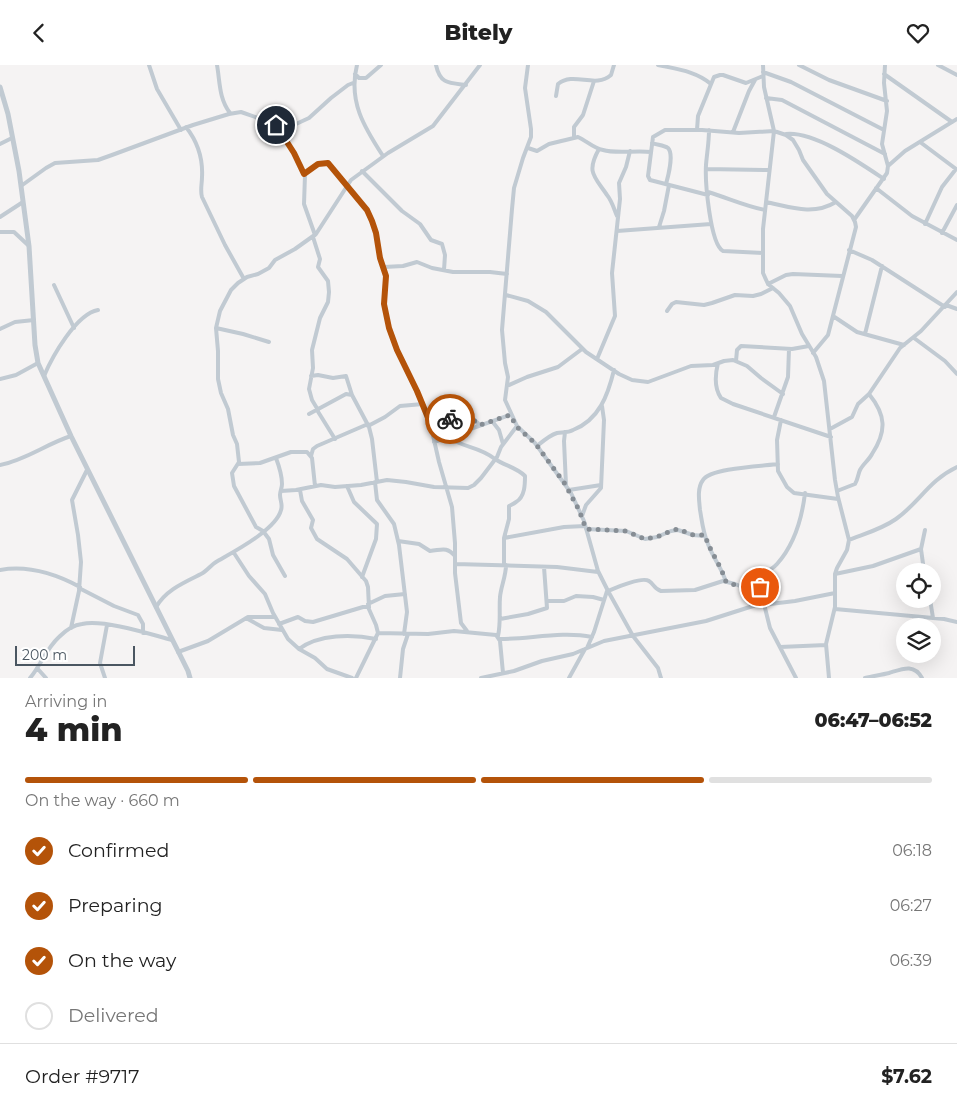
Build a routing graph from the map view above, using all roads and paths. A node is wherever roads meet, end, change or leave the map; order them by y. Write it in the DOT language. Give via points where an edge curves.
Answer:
graph roads {
  1 [pos="149,65"];
  2 [pos="217,65"];
  3 [pos="357,65"];
  4 [pos="381,65"];
  5 [pos="436,65"];
  6 [pos="480,65"];
  7 [pos="528,65"];
  8 [pos="614,65"];
  9 [pos="658,65"];
  10 [pos="763,65"];
  11 [pos="800,65"];
  12 [pos="885,65"];
  13 [pos="938,65"];
  14 [pos="355,74"];
  15 [pos="763,74"];
  16 [pos="884,74"];
  17 [pos="957,75"];
  18 [pos="755,80"];
  19 [pos="594,81"];
  20 [pos="353,83"];
  21 [pos="710,84"];
  22 [pos="466,85"];
  23 [pos="0,87"];
  24 [pos="556,97"];
  25 [pos="766,98"];
  26 [pos="887,101"];
  27 [pos="230,113"];
  28 [pos="957,119"];
  29 [pos="952,122"];
  30 [pos="276,125"];
  31 [pos="186,127"];
  32 [pos="181,130"];
  33 [pos="697,130"];
  34 [pos="709,130"];
  35 [pos="884,130"];
  36 [pos="774,131"];
  37 [pos="733,132"];
  38 [pos="784,134"];
  39 [pos="12,138"];
  40 [pos="574,138"];
  41 [pos="0,143"];
  42 [pos="652,143"];
  43 [pos="920,143"];
  44 [pos="528,148"];
  45 [pos="599,149"];
  46 [pos="630,151"];
  47 [pos="651,152"];
  48 [pos="885,154"];
  49 [pos="383,156"];
  50 [pos="888,166"];
  51 [pos="706,169"];
  52 [pos="957,169"];
  53 [pos="362,171"];
  54 [pos="769,171"];
  55 [pos="304,174"];
  56 [pos="884,179"];
  57 [pos="668,185"];
  58 [pos="21,186"];
  59 [pos="347,187"];
  60 [pos="876,188"];
  61 [pos="708,193"];
  62 [pos="23,202"];
  63 [pos="766,202"];
  64 [pos="836,202"];
  65 [pos="957,205"];
  66 [pos="765,210"];
  67 [pos="0,217"];
  68 [pos="618,219"];
  69 [pos="854,220"];
  70 [pos="711,224"];
  71 [pos="925,224"];
  72 [pos="659,227"];
  73 [pos="617,231"];
  74 [pos="0,232"];
  75 [pos="942,233"];
  76 [pos="314,236"];
  77 [pos="957,240"];
  78 [pos="29,246"];
  79 [pos="849,250"];
  80 [pos="763,253"];
  81 [pos="882,266"];
  82 [pos="384,267"];
  83 [pos="444,270"];
  84 [pos="507,274"];
  85 [pos="842,276"];
  86 [pos="244,279"];
  87 [pos="768,284"];
  88 [pos="54,285"];
  89 [pos="773,288"];
  90 [pos="957,291"];
  91 [pos="506,295"];
  92 [pos="946,306"];
  93 [pos="98,309"];
  94 [pos="957,309"];
  95 [pos="668,311"];
  96 [pos="833,317"];
  97 [pos="34,320"];
  98 [pos="74,328"];
  99 [pos="216,328"];
  100 [pos="0,329"];
  101 [pos="865,335"];
  102 [pos="914,337"];
  103 [pos="268,342"];
  104 [pos="904,345"];
  105 [pos="809,346"];
  106 [pos="582,349"];
  107 [pos="789,349"];
  108 [pos="813,353"];
  109 [pos="597,359"];
  110 [pos="736,361"];
  111 [pos="38,363"];
  112 [pos="718,363"];
  113 [pos="614,370"];
  114 [pos="957,374"];
  115 [pos="44,376"];
  116 [pos="312,376"];
  117 [pos="0,379"];
  118 [pos="507,386"];
  119 [pos="783,393"];
  120 [pos="869,394"];
  121 [pos="352,395"];
  122 [pos="423,404"];
  123 [pos="602,406"];
  124 [pos="318,410"];
  125 [pos="309,414"];
  126 [pos="510,415"];
  127 [pos="774,417"];
  128 [pos="781,420"];
  129 [pos="492,421"];
  130 [pos="368,425"];
  131 [pos="431,425"];
  132 [pos="480,425"];
  133 [pos="517,427"];
  134 [pos="830,429"];
  135 [pos="565,432"];
  136 [pos="71,437"];
  137 [pos="448,437"];
  138 [pos="830,437"];
  139 [pos="335,439"];
  140 [pos="434,442"];
  141 [pos="503,444"];
  142 [pos="537,446"];
  143 [pos="311,456"];
  144 [pos="276,457"];
  145 [pos="495,459"];
  146 [pos="238,464"];
  147 [pos="778,464"];
  148 [pos="0,465"];
  149 [pos="957,467"];
  150 [pos="88,469"];
  151 [pos="376,482"];
  152 [pos="601,485"];
  153 [pos="347,486"];
  154 [pos="315,487"];
  155 [pos="446,487"];
  156 [pos="568,488"];
  157 [pos="300,490"];
  158 [pos="281,491"];
  159 [pos="837,491"];
  160 [pos="805,493"];
  161 [pos="838,499"];
  162 [pos="582,516"];
  163 [pos="585,527"];
  164 [pos="925,530"];
  165 [pos="263,531"];
  166 [pos="705,535"];
  167 [pos="504,538"];
  168 [pos="849,540"];
  169 [pos="398,541"];
  170 [pos="921,549"];
  171 [pos="234,553"];
  172 [pos="455,556"];
  173 [pos="455,563"];
  174 [pos="923,563"];
  175 [pos="505,565"];
  176 [pos="544,567"];
  177 [pos="0,570"];
  178 [pos="598,572"];
  179 [pos="835,574"];
  180 [pos="285,576"];
  181 [pos="362,577"];
  182 [pos="726,582"];
  183 [pos="80,587"];
  184 [pos="607,591"];
  185 [pos="760,593"];
  186 [pos="835,593"];
  187 [pos="405,594"];
  188 [pos="604,600"];
  189 [pos="547,601"];
  190 [pos="762,604"];
  191 [pos="368,606"];
  192 [pos="156,607"];
  193 [pos="931,608"];
  194 [pos="835,609"];
  195 [pos="275,617"];
  196 [pos="246,618"];
  197 [pos="933,618"];
  198 [pos="500,619"];
  199 [pos="941,619"];
  200 [pos="957,621"];
  201 [pos="279,624"];
  202 [pos="107,625"];
  203 [pos="71,627"];
  204 [pos="282,630"];
  205 [pos="467,631"];
  206 [pos="143,633"];
  207 [pos="378,633"];
  208 [pos="406,634"];
  209 [pos="633,636"];
  210 [pos="499,637"];
  211 [pos="592,637"];
  212 [pos="376,639"];
  213 [pos="172,640"];
  214 [pos="826,645"];
  215 [pos="780,647"];
  216 [pos="586,648"];
  217 [pos="299,649"];
  218 [pos="178,652"];
  219 [pos="37,668"];
  220 [pos="504,673"];
  221 [pos="30,678"];
  222 [pos="46,678"];
  223 [pos="105,678"];
  224 [pos="190,678"];
  225 [pos="351,678"];
  226 [pos="356,678"];
  227 [pos="400,678"];
  228 [pos="481,678"];
  229 [pos="569,678"];
  230 [pos="661,678"];
  231 [pos="796,678"];
  232 [pos="829,678"];
  233 [pos="865,678"];
  234 [pos="922,678"];
  1 -- 32 [label="street" via="158,89"];
  2 -- 27 [label="street" via="221,96"];
  3 -- 14 [label="street"];
  4 -- 14 [label="street" via="366,78"];
  5 -- 22 [label="street" via="440,78"];
  6 -- 22 [label="street"];
  7 -- 44 [label="street" via="525,88 532,129"];
  8 -- 19 [label="street" via="608,77"];
  9 -- 21 [label="street" via="690,73"];
  10 -- 15 [label="street"];
  11 -- 26 [label="street" via="829,80"];
  12 -- 16 [label="street"];
  13 -- 17 [label="street"];
  14 -- 20 [label="street"];
  15 -- 18 [label="street"];
  15 -- 25 [label="street"];
  15 -- 35 [label="street" via="791,81"];
  16 -- 26 [label="street"];
  16 -- 29 [label="street"];
  18 -- 21 [label="street" via="743,83 720,75 714,77"];
  18 -- 37 [label="street"];
  19 -- 24 [label="street" via="566,79 558,84"];
  19 -- 40 [label="street" via="583,115 574,127"];
  20 -- 30 [label="street" via="306,120"];
  20 -- 49 [label="street" via="359,117"];
  21 -- 33 [label="street" via="698,117"];
  22 -- 49 [label="street" via="433,126"];
  23 -- 39 [label="street"];
  25 -- 36 [label="street"];
  25 -- 48 [label="street" via="782,100"];
  26 -- 35 [label="street"];
  27 -- 30 [label="street" via="241,112"];
  27 -- 31 [label="street"];
  28 -- 29 [label="street"];
  29 -- 43 [label="street"];
  30 -- 55 [label="street"];
  31 -- 32 [label="street"];
  31 -- 86 [label="street" via="196,143 202,172 202,197"];
  32 -- 58 [label="street" via="98,159 55,163"];
  33 -- 34 [label="street"];
  33 -- 42 [label="street" via="664,130 653,137"];
  34 -- 37 [label="street"];
  34 -- 51 [label="street"];
  35 -- 48 [label="street" via="882,144"];
  36 -- 37 [label="street"];
  36 -- 38 [label="street"];
  36 -- 54 [label="street"];
  38 -- 56 [label="street" via="822,142"];
  38 -- 64 [label="street" via="793,140 808,167"];
  39 -- 41 [label="street"];
  39 -- 58 [label="street"];
  40 -- 44 [label="street" via="549,144 537,151"];
  40 -- 45 [label="street"];
  42 -- 47 [label="street"];
  42 -- 57 [label="street" via="666,147 670,152"];
  43 -- 50 [label="street" via="904,151"];
  43 -- 52 [label="street"];
  44 -- 84 [label="street" via="514,188"];
  45 -- 46 [label="street"];
  45 -- 68 [label="street" via="592,166 594,177 608,195"];
  46 -- 47 [label="street"];
  46 -- 68 [label="street" via="619,183"];
  47 -- 57 [label="street" via="649,178"];
  48 -- 50 [label="street"];
  49 -- 53 [label="street"];
  50 -- 56 [label="street"];
  51 -- 54 [label="street"];
  51 -- 61 [label="street"];
  52 -- 71 [label="street" via="942,187"];
  53 -- 59 [label="street"];
  53 -- 83 [label="street" via="402,211 420,224 431,240 442,243"];
  54 -- 63 [label="street"];
  55 -- 59 [label="street" via="326,162"];
  55 -- 76 [label="street" via="304,203"];
  56 -- 60 [label="street"];
  57 -- 61 [label="street"];
  57 -- 72 [label="street"];
  58 -- 62 [label="street"];
  59 -- 76 [label="street"];
  59 -- 82 [label="street" via="367,210"];
  60 -- 69 [label="street"];
  60 -- 71 [label="street"];
  61 -- 66 [label="street"];
  61 -- 70 [label="street"];
  62 -- 67 [label="street"];
  62 -- 78 [label="street"];
  63 -- 64 [label="street" via="809,210 822,209"];
  63 -- 66 [label="street"];
  64 -- 69 [label="street"];
  65 -- 75 [label="street"];
  66 -- 80 [label="street"];
  68 -- 73 [label="street"];
  69 -- 79 [label="street" via="856,227"];
  70 -- 72 [label="street"];
  70 -- 80 [label="street" via="723,251"];
  71 -- 75 [label="street"];
  72 -- 73 [label="street"];
  73 -- 109 [label="street" via="612,273 615,316"];
  74 -- 78 [label="street" via="14,232"];
  75 -- 77 [label="street"];
  76 -- 86 [label="street" via="275,260 269,268"];
  76 -- 116 [label="street" via="320,259 318,267 328,281 329,292 312,344"];
  78 -- 97 [label="street"];
  79 -- 81 [label="street"];
  79 -- 85 [label="street"];
  80 -- 87 [label="street" via="763,273"];
  81 -- 92 [label="street"];
  81 -- 101 [label="street"];
  82 -- 83 [label="street" via="417,262"];
  82 -- 122 [label="street" via="384,304 389,328"];
  83 -- 84 [label="street"];
  84 -- 91 [label="street"];
  85 -- 87 [label="street" via="793,274"];
  85 -- 96 [label="street"];
  86 -- 99 [label="street" via="230,290"];
  87 -- 89 [label="street"];
  88 -- 98 [label="street"];
  89 -- 95 [label="street" via="753,296 735,295 704,305 676,302"];
  89 -- 105 [label="street" via="790,306"];
  90 -- 92 [label="street"];
  91 -- 106 [label="street" via="528,301 546,312"];
  91 -- 118 [label="street" via="502,330"];
  92 -- 94 [label="street"];
  92 -- 102 [label="street"];
  93 -- 98 [label="street" via="88,313"];
  96 -- 101 [label="street"];
  96 -- 108 [label="street" via="828,335"];
  97 -- 100 [label="street" via="15,322"];
  97 -- 111 [label="street"];
  98 -- 115 [label="street"];
  99 -- 103 [label="street"];
  99 -- 146 [label="street" via="220,393 228,409 232,435 237,444"];
  101 -- 104 [label="street"];
  102 -- 104 [label="street"];
  102 -- 114 [label="street"];
  104 -- 120 [label="street"];
  105 -- 107 [label="street"];
  105 -- 108 [label="street"];
  106 -- 109 [label="street"];
  106 -- 118 [label="street" via="558,367"];
  107 -- 110 [label="street" via="741,346 737,350"];
  107 -- 119 [label="street" via="788,377"];
  108 -- 134 [label="street" via="824,381"];
  109 -- 113 [label="street"];
  110 -- 112 [label="street"];
  110 -- 119 [label="street"];
  111 -- 115 [label="street"];
  111 -- 117 [label="street" via="16,375"];
  112 -- 113 [label="street" via="693,366 648,382"];
  112 -- 127 [label="street" via="716,385 721,398"];
  113 -- 123 [label="street"];
  115 -- 136 [label="street"];
  116 -- 121 [label="street" via="346,376"];
  116 -- 124 [label="street" via="309,389"];
  118 -- 126 [label="street" via="505,401"];
  119 -- 127 [label="street"];
  120 -- 134 [label="street" via="858,404 852,417"];
  120 -- 159 [label="street" via="882,415 880,436 855,484"];
  121 -- 124 [label="street" via="346,394"];
  121 -- 130 [label="street"];
  122 -- 130 [label="street" via="400,406"];
  122 -- 131 [label="street"];
  123 -- 135 [label="street" via="580,427"];
  123 -- 152 [label="street"];
  124 -- 125 [label="street"];
  124 -- 139 [label="street"];
  126 -- 129 [label="street"];
  126 -- 133 [label="street"];
  127 -- 128 [label="street"];
  128 -- 138 [label="street"];
  128 -- 147 [label="street" via="777,440"];
  129 -- 132 [label="street"];
  129 -- 141 [label="street"];
  130 -- 139 [label="street"];
  130 -- 151 [label="street"];
  131 -- 132 [label="street" via="462,415 470,416"];
  131 -- 140 [label="street"];
  132 -- 137 [label="street"];
  133 -- 141 [label="street"];
  133 -- 142 [label="street"];
  134 -- 138 [label="street"];
  135 -- 142 [label="street" via="553,435"];
  135 -- 156 [label="street"];
  136 -- 148 [label="street"];
  136 -- 150 [label="street"];
  137 -- 140 [label="street"];
  137 -- 145 [label="street" via="457,443 481,449"];
  138 -- 159 [label="street"];
  139 -- 143 [label="street" via="317,446"];
  140 -- 155 [label="street"];
  141 -- 145 [label="street"];
  142 -- 156 [label="street"];
  143 -- 144 [label="street" via="303,451"];
  143 -- 154 [label="street"];
  144 -- 146 [label="street" via="260,463"];
  144 -- 158 [label="street" via="282,477"];
  145 -- 155 [label="street" via="474,485 468,488"];
  145 -- 167 [label="street" via="525,476 522,496 509,506"];
  146 -- 165 [label="street" via="232,473 234,487 256,527"];
  147 -- 160 [label="street" via="778,471 787,487 794,493"];
  147 -- 166 [label="street" via="724,471 703,479 699,499"];
  149 -- 168 [label="street" via="936,479 895,520"];
  150 -- 183 [label="street" via="72,500 81,562"];
  150 -- 192 [label="street"];
  151 -- 153 [label="street"];
  151 -- 155 [label="street" via="395,480"];
  151 -- 169 [label="street" via="377,500 394,524"];
  152 -- 156 [label="street"];
  152 -- 162 [label="street"];
  153 -- 154 [label="street"];
  153 -- 181 [label="street" via="354,503 377,524 376,539"];
  154 -- 157 [label="street"];
  155 -- 172 [label="street" via="453,514"];
  156 -- 162 [label="street"];
  157 -- 158 [label="street"];
  157 -- 181 [label="street" via="317,539 347,559"];
  158 -- 165 [label="street" via="281,512"];
  159 -- 161 [label="street"];
  160 -- 161 [label="street"];
  160 -- 185 [label="street" via="796,533 776,565 762,577"];
  161 -- 168 [label="street"];
  162 -- 163 [label="street"];
  163 -- 166 [label="street" via="626,531 645,539 678,529 693,535"];
  163 -- 167 [label="street" via="564,527"];
  163 -- 178 [label="street"];
  164 -- 170 [label="street"];
  165 -- 171 [label="street"];
  165 -- 180 [label="street"];
  166 -- 182 [label="street"];
  167 -- 175 [label="street"];
  168 -- 179 [label="street"];
  169 -- 172 [label="street" via="419,544 430,551 448,549"];
  169 -- 187 [label="street"];
  170 -- 174 [label="street"];
  170 -- 179 [label="street" via="873,566"];
  171 -- 192 [label="street" via="167,593"];
  171 -- 195 [label="street" via="265,593"];
  172 -- 173 [label="street"];
  173 -- 175 [label="street"];
  173 -- 205 [label="street" via="461,623"];
  175 -- 176 [label="street"];
  175 -- 198 [label="street"];
  176 -- 178 [label="street"];
  176 -- 189 [label="street"];
  177 -- 183 [label="street" via="34,570"];
  178 -- 184 [label="street"];
  179 -- 186 [label="street"];
  181 -- 191 [label="street" via="368,587"];
  182 -- 184 [label="street" via="695,590 661,591 646,579"];
  182 -- 185 [label="street"];
  183 -- 203 [label="street"];
  183 -- 206 [label="street" via="138,615"];
  184 -- 188 [label="street"];
  184 -- 209 [label="street"];
  185 -- 190 [label="street"];
  186 -- 190 [label="street"];
  186 -- 194 [label="street"];
  187 -- 191 [label="street" via="385,596"];
  187 -- 208 [label="street"];
  188 -- 189 [label="street" via="576,596 564,601"];
  188 -- 211 [label="street"];
  189 -- 198 [label="street" via="545,609"];
  190 -- 209 [label="street" via="706,621"];
  190 -- 215 [label="street"];
  191 -- 201 [label="street" via="313,622 298,617"];
  191 -- 207 [label="street"];
  192 -- 213 [label="street"];
  193 -- 197 [label="street"];
  194 -- 197 [label="street"];
  194 -- 214 [label="street"];
  195 -- 196 [label="street"];
  195 -- 201 [label="street"];
  196 -- 204 [label="street" via="264,629"];
  196 -- 218 [label="street" via="208,641"];
  198 -- 210 [label="street"];
  199 -- 200 [label="street"];
  201 -- 204 [label="street"];
  202 -- 203 [label="street" via="84,623"];
  202 -- 206 [label="street"];
  202 -- 223 [label="street" via="100,663"];
  203 -- 219 [label="street" via="49,648"];
  204 -- 217 [label="street"];
  205 -- 208 [label="street"];
  205 -- 210 [label="street"];
  206 -- 213 [label="street"];
  207 -- 208 [label="street"];
  207 -- 212 [label="street"];
  208 -- 227 [label="street"];
  209 -- 216 [label="street"];
  209 -- 230 [label="street" via="655,663"];
  210 -- 211 [label="street" via="534,638 565,634"];
  210 -- 220 [label="street"];
  211 -- 216 [label="street"];
  212 -- 217 [label="street" via="341,636 316,641"];
  212 -- 226 [label="street"];
  213 -- 218 [label="street"];
  214 -- 215 [label="street"];
  214 -- 232 [label="street"];
  215 -- 231 [label="street"];
  216 -- 220 [label="street"];
  216 -- 229 [label="street"];
  217 -- 225 [label="street" via="327,669"];
  218 -- 224 [label="street"];
  219 -- 221 [label="street"];
  219 -- 222 [label="street"];
  220 -- 228 [label="street"];
  233 -- 234 [label="street" via="905,667 914,669"];
}
